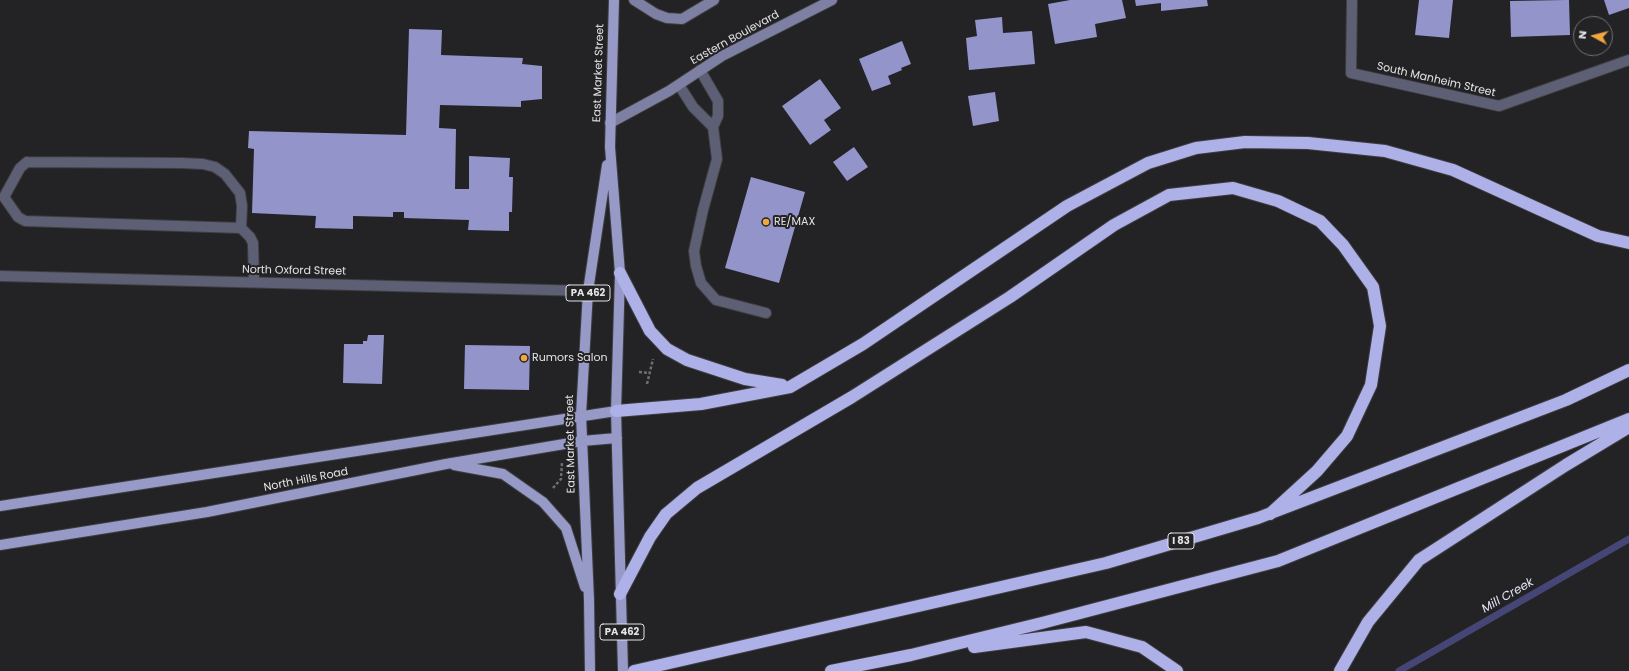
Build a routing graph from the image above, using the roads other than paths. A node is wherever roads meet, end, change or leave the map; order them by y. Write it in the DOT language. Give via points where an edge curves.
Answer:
graph roads {
  1 [pos="614,0"];
  2 [pos="634,0"];
  3 [pos="714,0"];
  4 [pos="832,0"];
  5 [pos="1352,0"];
  6 [pos="1629,60"];
  7 [pos="700,70"];
  8 [pos="679,85"];
  9 [pos="610,123"];
  10 [pos="713,127"];
  11 [pos="610,147"];
  12 [pos="2,197"];
  13 [pos="241,228"];
  14 [pos="1629,243"];
  15 [pos="620,273"];
  16 [pos="0,276"];
  17 [pos="254,282"];
  18 [pos="588,291"];
  19 [pos="766,313"];
  20 [pos="1629,370"];
  21 [pos="790,387"];
  22 [pos="616,411"];
  23 [pos="581,416"];
  24 [pos="1629,419"];
  25 [pos="1629,427"];
  26 [pos="617,438"];
  27 [pos="582,441"];
  28 [pos="446,464"];
  29 [pos="0,506"];
  30 [pos="1270,514"];
  31 [pos="0,545"];
  32 [pos="620,594"];
  33 [pos="589,600"];
  34 [pos="911,655"];
  35 [pos="1174,668"];
  36 [pos="590,671"];
  37 [pos="623,671"];
  38 [pos="634,671"];
  39 [pos="831,671"];
  40 [pos="1340,671"];
  1 -- 9 [label="main road, East Market Street / PA 462"];
  2 -- 3 [label="street" via="667,18 682,19"];
  4 -- 7 [label="street, Eastern Boulevard" via="722,56"];
  5 -- 6 [label="street, South Manheim Street" via="1351,73 1499,106"];
  7 -- 8 [label="street, Eastern Boulevard"];
  7 -- 10 [label="street" via="718,101 718,116"];
  8 -- 9 [label="street, Eastern Boulevard"];
  8 -- 10 [label="street" via="693,107"];
  9 -- 11 [label="main road, East Market Street / PA 462"];
  10 -- 19 [label="street" via="717,159 694,251 696,266 701,283 716,300"];
  11 -- 15 [label="main road, East Market Street / PA 462"];
  11 -- 18 [label="main road, East Market Street / PA 462"];
  12 -- 13 [label="street" via="18,217 25,221"];
  12 -- 13 [label="street" via="20,168 27,162 203,164 215,167 235,184 240,193 242,206"];
  13 -- 17 [label="street" via="253,243"];
  14 -- 21 [label="highway" via="1598,236 1453,170 1385,151 1308,143 1245,142 1196,148 1148,163 1067,206 863,344"];
  15 -- 21 [label="highway" via="650,331 667,349 687,360 745,379"];
  15 -- 22 [label="main road, East Market Street / PA 462"];
  16 -- 17 [label="street, North Oxford Street"];
  17 -- 18 [label="street, North Oxford Street"];
  18 -- 23 [label="main road, East Market Street / PA 462"];
  20 -- 30 [label="highway, I 83" via="1566,400"];
  21 -- 22 [label="highway" via="701,404"];
  22 -- 23 [label="main road, North Hills Road"];
  22 -- 26 [label="main road, East Market Street / PA 462"];
  23 -- 27 [label="main road, East Market Street / PA 462"];
  23 -- 29 [label="main road, North Hills Road"];
  24 -- 34 [label="highway" via="1278,561"];
  25 -- 40 [label="highway" via="1419,560 1368,622"];
  26 -- 27 [label="main road, North Hills Road"];
  26 -- 32 [label="main road, East Market Street / PA 462"];
  27 -- 28 [label="main road, North Hills Road"];
  27 -- 33 [label="main road, East Market Street / PA 462"];
  28 -- 31 [label="main road, North Hills Road" via="207,512"];
  28 -- 33 [label="main road" via="503,474 543,502 566,528"];
  30 -- 32 [label="highway" via="1317,471 1346,436 1371,385 1380,326 1373,287 1344,245 1320,221 1278,201 1233,188 1169,195 1114,225 1010,297 852,397 697,488 666,514"];
  30 -- 38 [label="highway, I 83" via="1106,563"];
  32 -- 37 [label="main road, East Market Street / PA 462"];
  33 -- 36 [label="main road, East Market Street / PA 462"];
  34 -- 35 [label="highway" via="1086,632 1142,647"];
  34 -- 39 [label="highway"];
}
